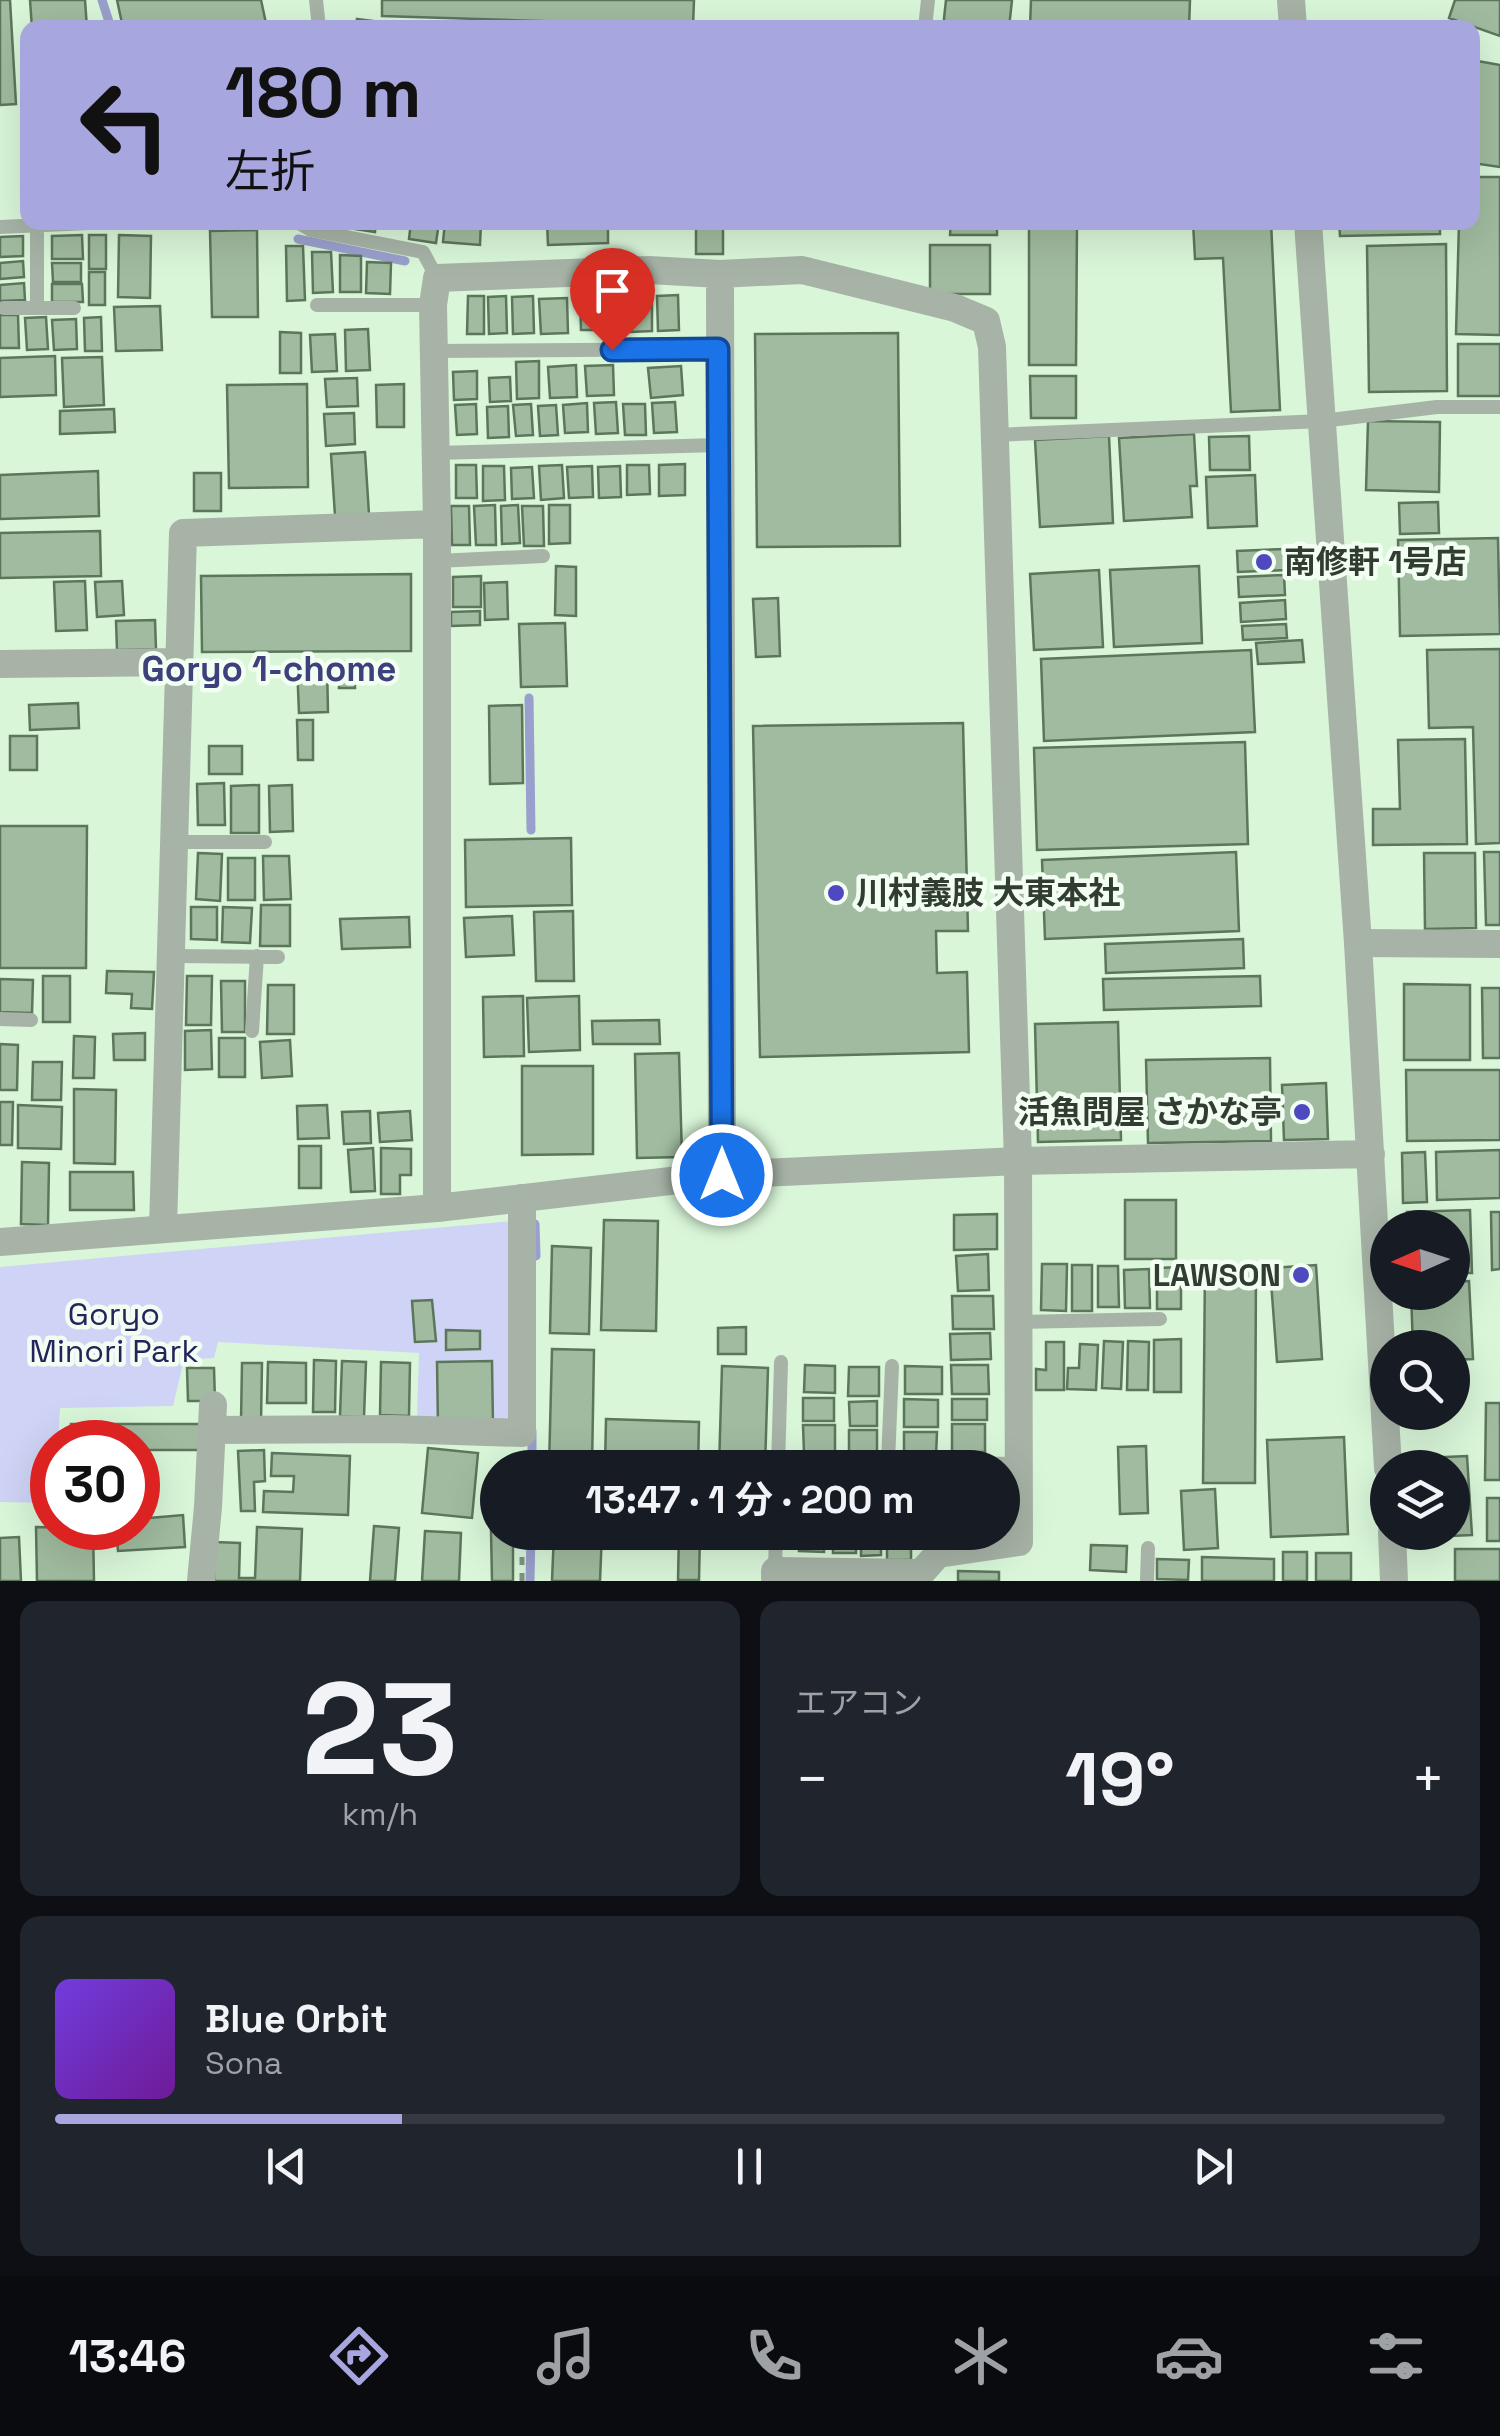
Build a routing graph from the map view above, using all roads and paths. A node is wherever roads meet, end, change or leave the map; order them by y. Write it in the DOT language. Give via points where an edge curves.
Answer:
graph roads {
  1 [pos="37,230"];
  2 [pos="311,230"];
  3 [pos="1309,230"];
  4 [pos="720,274"];
  5 [pos="435,292"];
  6 [pos="317,305"];
  7 [pos="4,308"];
  8 [pos="37,308"];
  9 [pos="74,308"];
  10 [pos="718,349"];
  11 [pos="434,352"];
  12 [pos="1500,407"];
  13 [pos="1322,421"];
  14 [pos="995,435"];
  15 [pos="718,445"];
  16 [pos="436,453"];
  17 [pos="438,524"];
  18 [pos="543,556"];
  19 [pos="437,561"];
  20 [pos="180,662"];
  21 [pos="0,664"];
  22 [pos="175,842"];
  23 [pos="265,842"];
  24 [pos="1358,943"];
  25 [pos="1500,944"];
  26 [pos="172,956"];
  27 [pos="257,956"];
  28 [pos="278,956"];
  29 [pos="0,1018"];
  30 [pos="31,1020"];
  31 [pos="252,1031"];
  32 [pos="1372,1154"];
  33 [pos="1018,1161"];
  34 [pos="722,1175"];
  35 [pos="522,1198"];
  36 [pos="437,1208"];
  37 [pos="163,1228"];
  38 [pos="0,1242"];
  39 [pos="1160,1319"];
  40 [pos="1018,1322"];
  41 [pos="781,1362"];
  42 [pos="892,1366"];
  43 [pos="778,1450"];
  44 [pos="888,1450"];
  45 [pos="1019,1450"];
  46 [pos="1387,1450"];
  47 [pos="1148,1548"];
  48 [pos="522,1550"];
  49 [pos="776,1550"];
  50 [pos="965,1550"];
  51 [pos="1393,1550"];
  52 [pos="775,1576"];
  53 [pos="201,1581"];
  54 [pos="522,1581"];
  55 [pos="1147,1581"];
  56 [pos="1394,1581"];
  1 -- 8 [label="lane"];
  2 -- 5 [label="lane" via="423,252"];
  3 -- 13 [label="street"];
  4 -- 5 [label="street" via="650,270"];
  4 -- 10 [label="street"];
  4 -- 14 [label="street" via="802,270 986,321"];
  5 -- 6 [label="lane"];
  5 -- 11 [label="street"];
  7 -- 8 [label="lane"];
  8 -- 9 [label="lane"];
  10 -- 11 [label="lane"];
  10 -- 15 [label="street"];
  11 -- 16 [label="street"];
  12 -- 13 [label="lane" via="1437,406"];
  13 -- 14 [label="lane"];
  13 -- 24 [label="street"];
  14 -- 33 [label="street"];
  15 -- 16 [label="lane"];
  15 -- 34 [label="street"];
  16 -- 17 [label="street"];
  17 -- 19 [label="street"];
  17 -- 20 [label="street" via="183,533"];
  18 -- 19 [label="lane"];
  19 -- 36 [label="street"];
  20 -- 21 [label="street"];
  20 -- 22 [label="street"];
  22 -- 23 [label="lane"];
  22 -- 26 [label="street"];
  24 -- 25 [label="street"];
  24 -- 32 [label="street"];
  26 -- 27 [label="lane"];
  26 -- 37 [label="street"];
  27 -- 28 [label="lane"];
  27 -- 31 [label="lane"];
  29 -- 30 [label="lane"];
  32 -- 33 [label="street"];
  32 -- 46 [label="street"];
  33 -- 34 [label="street"];
  33 -- 40 [label="street"];
  34 -- 35 [label="street"];
  35 -- 36 [label="street"];
  35 -- 53 [label="street" via="522,1433 213,1418"];
  36 -- 37 [label="street"];
  37 -- 38 [label="street"];
  39 -- 40 [label="lane"];
  40 -- 45 [label="street"];
  41 -- 43 [label="lane"];
  42 -- 44 [label="lane"];
  47 -- 55 [label="lane"];
  48 -- 54 [label="path"];
  49 -- 52 [label="lane"];
  50 -- 52 [label="street" via="938,1554 920,1573"];
  51 -- 56 [label="street"];
}
